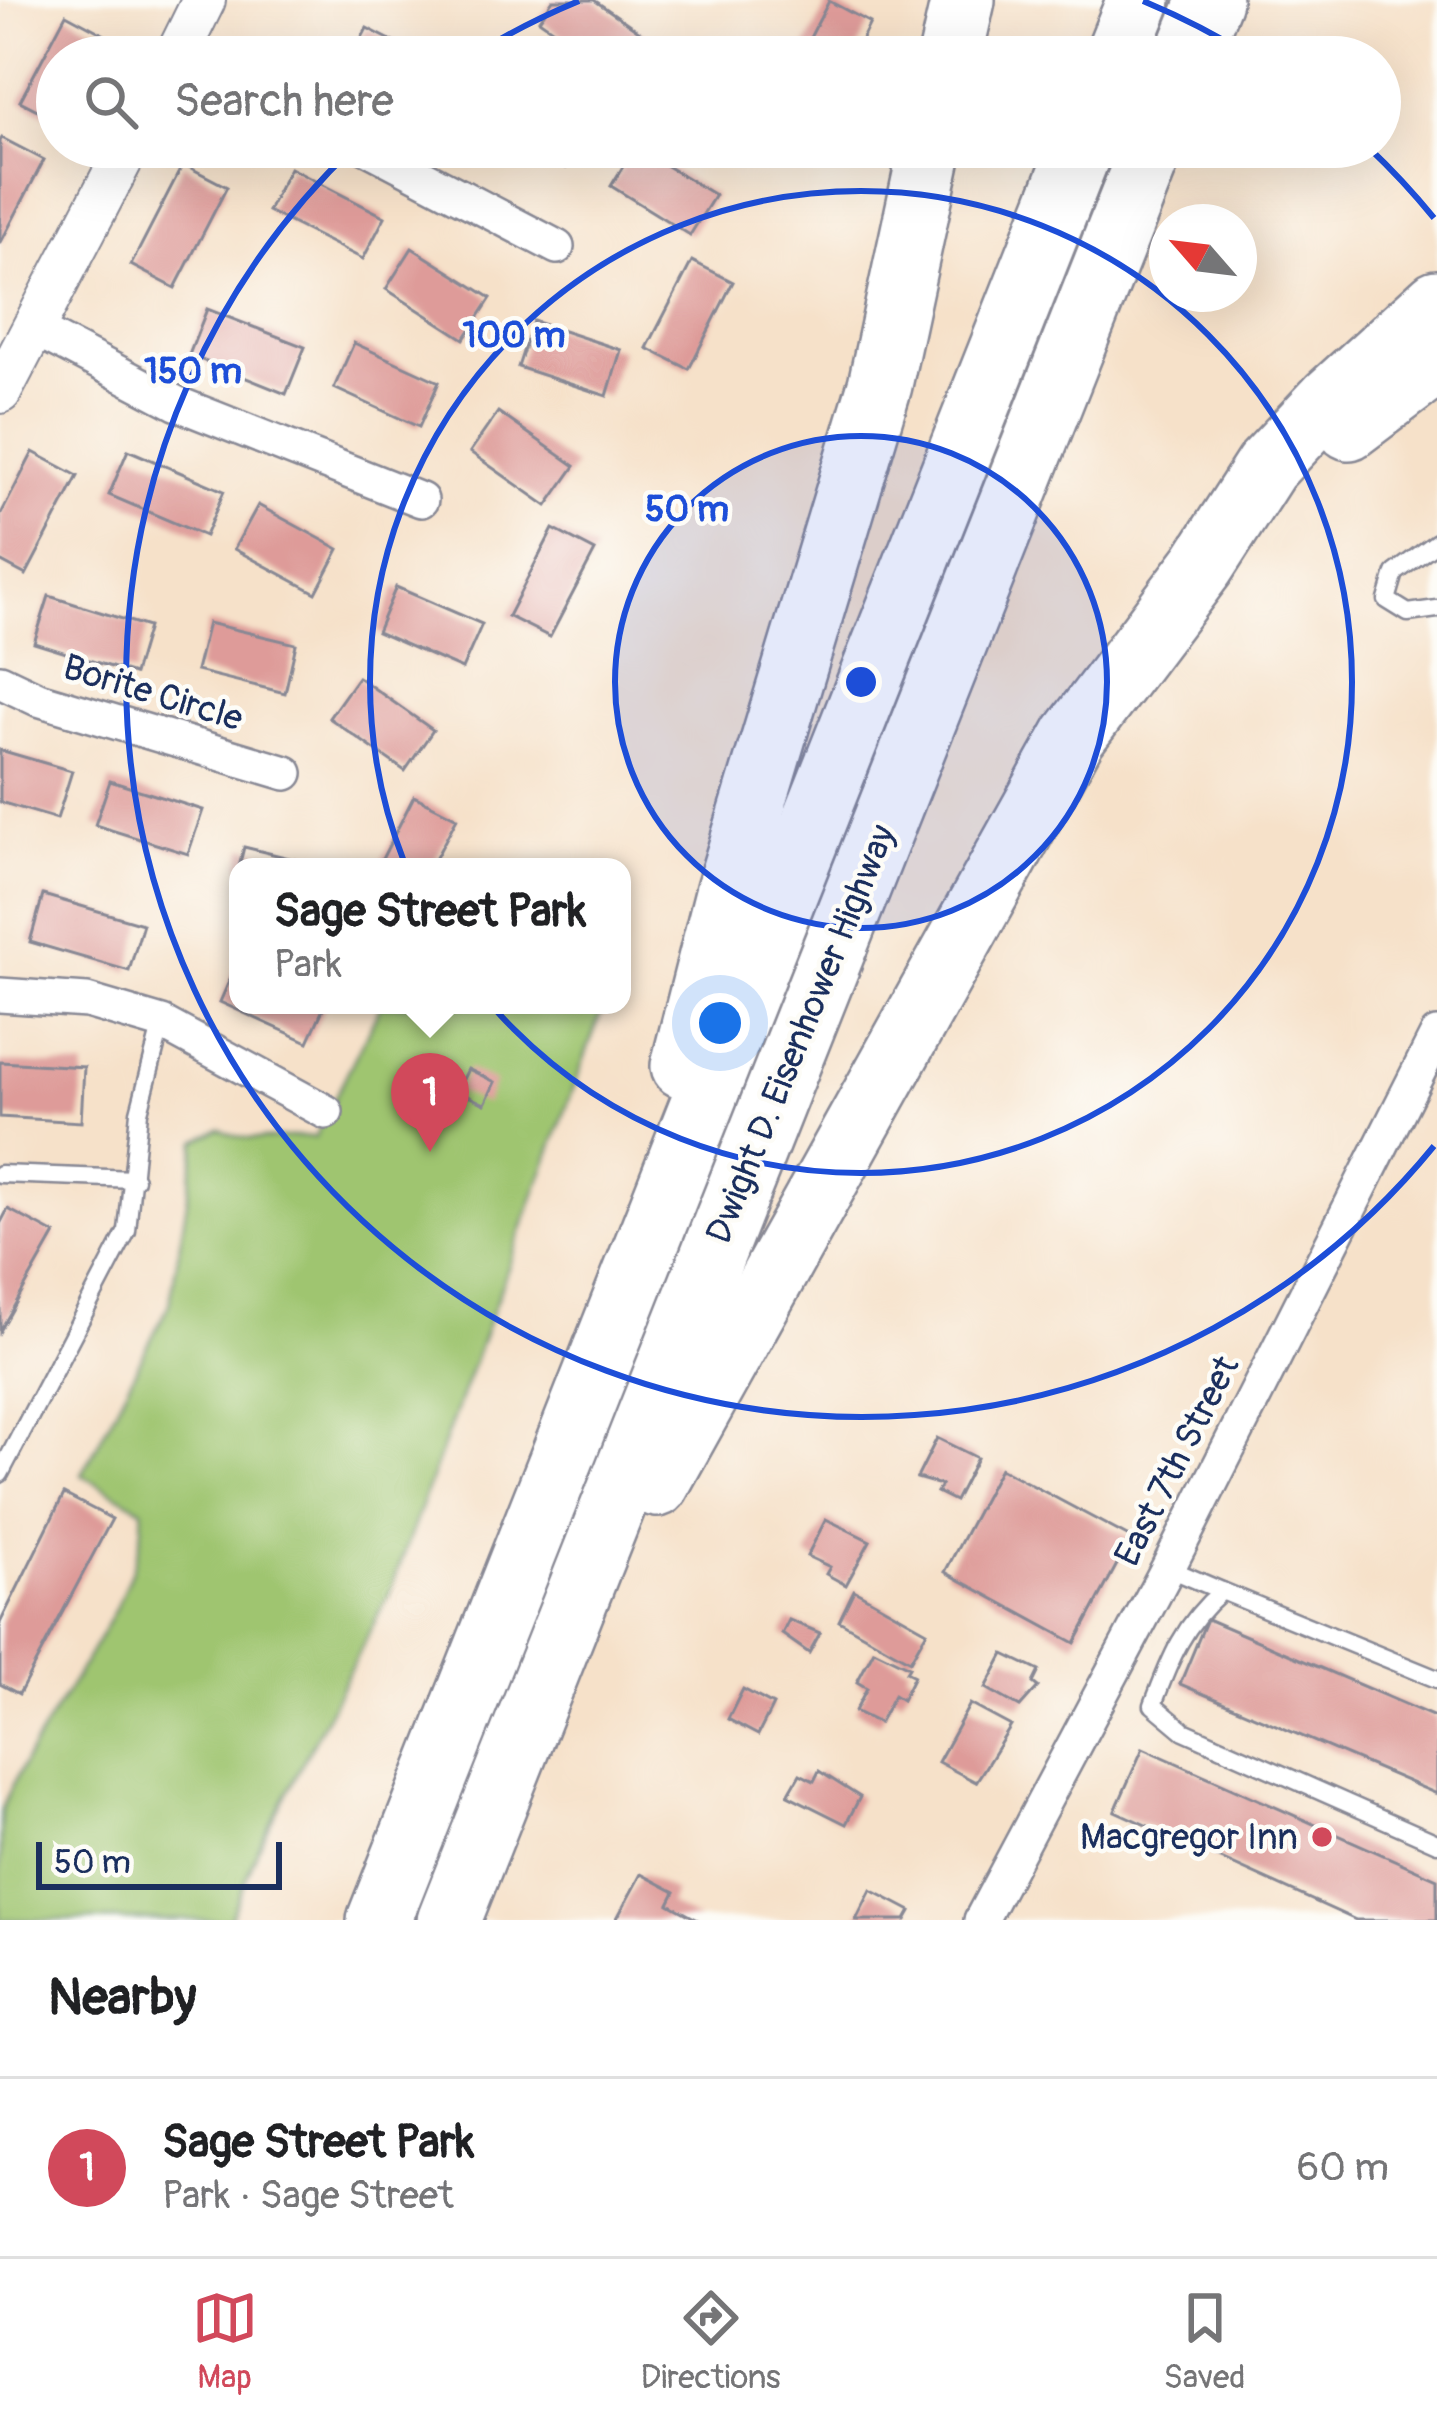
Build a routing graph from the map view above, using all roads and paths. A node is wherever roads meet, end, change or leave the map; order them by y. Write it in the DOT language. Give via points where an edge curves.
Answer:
graph roads {
  1 [pos="204,0"];
  2 [pos="962,0"];
  3 [pos="1139,0"];
  4 [pos="1210,0"];
  5 [pos="191,36"];
  6 [pos="954,36"];
  7 [pos="1124,36"];
  8 [pos="1195,36"];
  9 [pos="117,168"];
  10 [pos="407,168"];
  11 [pos="927,168"];
  12 [pos="1073,168"];
  13 [pos="1144,168"];
  14 [pos="557,247"];
  15 [pos="1437,302"];
  16 [pos="33,328"];
  17 [pos="1437,362"];
  18 [pos="0,392"];
  19 [pos="422,500"];
  20 [pos="1437,542"];
  21 [pos="1203,565"];
  22 [pos="1437,609"];
  23 [pos="0,681"];
  24 [pos="286,773"];
  25 [pos="0,995"];
  26 [pos="162,1023"];
  27 [pos="1437,1035"];
  28 [pos="326,1112"];
  29 [pos="0,1174"];
  30 [pos="135,1179"];
  31 [pos="658,1215"];
  32 [pos="0,1474"];
  33 [pos="1168,1568"];
  34 [pos="1222,1592"];
  35 [pos="1437,1678"];
  36 [pos="532,1711"];
  37 [pos="1437,1843"];
  38 [pos="379,1920"];
  39 [pos="449,1920"];
  40 [pos="981,1920"];
  1 -- 5 [label="street"];
  2 -- 6 [label="highway"];
  3 -- 7 [label="highway"];
  4 -- 8 [label="highway"];
  9 -- 16 [label="street"];
  10 -- 14 [label="street"];
  11 -- 31 [label="highway" via="880,386 704,975"];
  12 -- 31 [label="highway, Dwight D. Eisenhower Highway"];
  13 -- 36 [label="highway, Dwight D. Eisenhower Highway"];
  15 -- 21 [label="highway" via="1266,467"];
  16 -- 18 [label="street"];
  16 -- 19 [label="street" via="176,403"];
  17 -- 21 [label="highway" via="1314,457"];
  20 -- 22 [label="lane" via="1394,573 1387,600 1408,613"];
  21 -- 36 [label="highway" via="1062,755"];
  23 -- 24 [label="street, Borite Circle"];
  25 -- 26 [label="street" via="87,1001"];
  26 -- 28 [label="street"];
  26 -- 30 [label="lane" via="139,1112"];
  27 -- 33 [label="street, East 7th Street"];
  29 -- 30 [label="lane"];
  30 -- 32 [label="lane" via="127,1231"];
  31 -- 38 [label="highway, Dwight D. Eisenhower Highway"];
  33 -- 34 [label="lane"];
  33 -- 40 [label="street, East 7th Street"];
  34 -- 35 [label="lane"];
  34 -- 37 [label="lane" via="1176,1642 1153,1705 1184,1731"];
  36 -- 39 [label="highway, Dwight D. Eisenhower Highway"];
}
